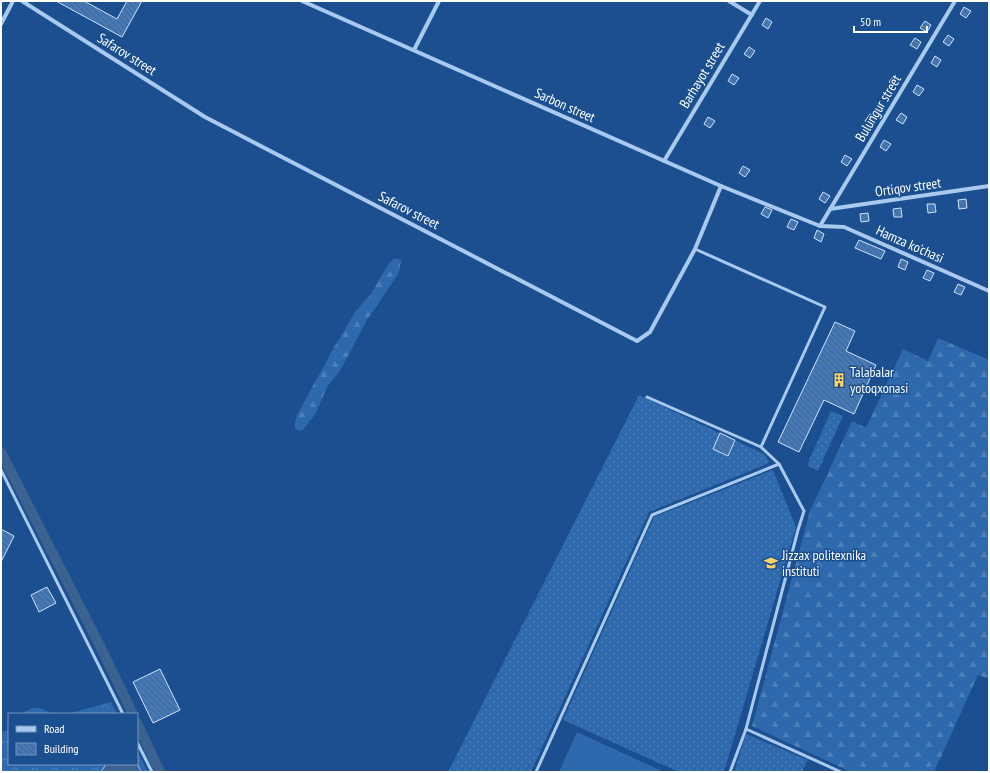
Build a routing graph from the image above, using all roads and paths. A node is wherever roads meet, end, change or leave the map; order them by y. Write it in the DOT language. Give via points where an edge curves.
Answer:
graph roads {
  1 [pos="13,1"];
  2 [pos="22,1"];
  3 [pos="302,1"];
  4 [pos="439,1"];
  5 [pos="729,1"];
  6 [pos="760,1"];
  7 [pos="955,1"];
  8 [pos="752,14"];
  9 [pos="1,24"];
  10 [pos="414,50"];
  11 [pos="664,161"];
  12 [pos="721,186"];
  13 [pos="989,186"];
  14 [pos="830,209"];
  15 [pos="820,226"];
  16 [pos="695,249"];
  17 [pos="989,291"];
  18 [pos="647,397"];
  19 [pos="761,447"];
  20 [pos="779,464"];
  21 [pos="1,470"];
  22 [pos="122,713"];
  23 [pos="746,729"];
  24 [pos="138,744"];
  25 [pos="152,772"];
  26 [pos="536,772"];
  27 [pos="730,772"];
  28 [pos="841,772"];
  1 -- 9 [label="street"];
  2 -- 16 [label="street, Safarov street" via="205,117 637,341 650,332"];
  3 -- 10 [label="street, Sarbon street"];
  4 -- 10 [label="street"];
  5 -- 8 [label="street"];
  6 -- 8 [label="street, Barhayot street"];
  7 -- 14 [label="street, Bulungur street"];
  8 -- 11 [label="street, Barhayot street"];
  10 -- 11 [label="street, Sarbon street"];
  11 -- 12 [label="street, Sarbon street"];
  12 -- 15 [label="street, Sarbon street"];
  12 -- 16 [label="street, Safarov street"];
  13 -- 14 [label="street, Ortiqov street"];
  14 -- 15 [label="street, Bulungur street"];
  15 -- 17 [label="street, Hamza ko'chasi" via="844,227"];
  16 -- 19 [label="lane" via="825,307"];
  18 -- 19 [label="lane"];
  19 -- 20 [label="lane"];
  20 -- 23 [label="lane" via="804,511"];
  20 -- 26 [label="lane" via="652,515"];
  21 -- 22 [label="lane"];
  23 -- 27 [label="lane"];
  23 -- 28 [label="lane"];
  24 -- 25 [label="lane"];
}
